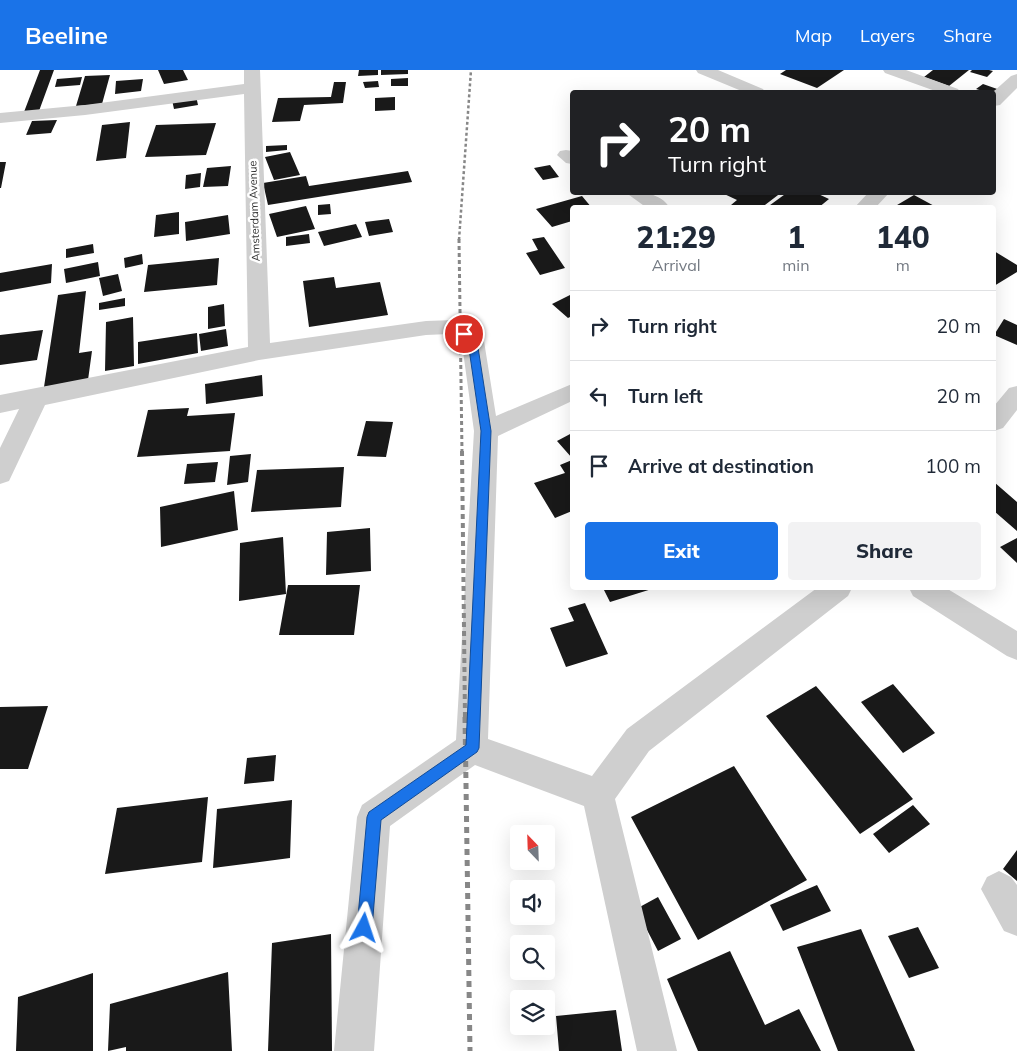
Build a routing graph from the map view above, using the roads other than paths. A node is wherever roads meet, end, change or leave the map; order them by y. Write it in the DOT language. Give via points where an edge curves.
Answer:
graph roads {
  1 [pos="704,70"];
  2 [pos="891,70"];
  3 [pos="252,79"];
  4 [pos="1017,79"];
  5 [pos="752,90"];
  6 [pos="946,90"];
  7 [pos="996,99"];
  8 [pos="0,118"];
  9 [pos="639,195"];
  10 [pos="878,195"];
  11 [pos="656,205"];
  12 [pos="866,205"];
  13 [pos="259,352"];
  14 [pos="570,393"];
  15 [pos="1017,394"];
  16 [pos="36,398"];
  17 [pos="0,404"];
  18 [pos="996,420"];
  19 [pos="486,431"];
  20 [pos="0,474"];
  21 [pos="835,590"];
  22 [pos="926,590"];
  23 [pos="1017,647"];
  24 [pos="472,748"];
  25 [pos="598,795"];
  26 [pos="999,889"];
  27 [pos="1017,918"];
  28 [pos="354,1051"];
  29 [pos="657,1051"];
  1 -- 5 [label="street"];
  2 -- 6 [label="street"];
  3 -- 8 [label="street" via="85,110"];
  3 -- 13 [label="street, Amsterdam Avenue"];
  4 -- 7 [label="street"];
  9 -- 11 [label="street"];
  10 -- 12 [label="street"];
  13 -- 16 [label="street"];
  13 -- 19 [label="street" via="426,328 454,327 473,341"];
  14 -- 19 [label="street"];
  15 -- 18 [label="street"];
  16 -- 17 [label="street"];
  16 -- 20 [label="street"];
  19 -- 24 [label="street"];
  21 -- 25 [label="street" via="638,740"];
  22 -- 23 [label="street"];
  24 -- 25 [label="street"];
  24 -- 28 [label="street" via="374,817"];
  25 -- 29 [label="street"];
  26 -- 27 [label="street"];
}
